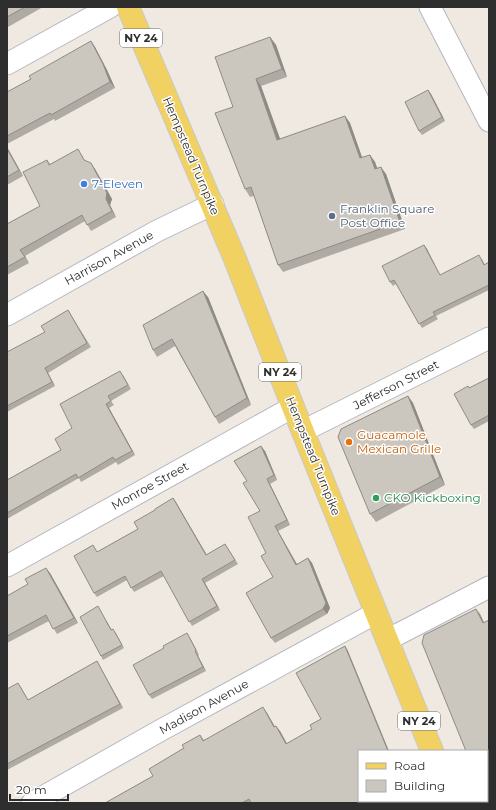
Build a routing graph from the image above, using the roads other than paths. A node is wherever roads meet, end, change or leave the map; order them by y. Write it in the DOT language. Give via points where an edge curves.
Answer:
graph roads {
  1 [pos="110,7"];
  2 [pos="128,7"];
  3 [pos="430,7"];
  4 [pos="7,64"];
  5 [pos="489,121"];
  6 [pos="213,204"];
  7 [pos="7,315"];
  8 [pos="489,338"];
  9 [pos="293,407"];
  10 [pos="303,431"];
  11 [pos="7,566"];
  12 [pos="489,587"];
  13 [pos="376,613"];
  14 [pos="387,640"];
  15 [pos="432,750"];
  16 [pos="32,803"];
  1 -- 4 [label="street"];
  2 -- 6 [label="main road, Hempstead Turnpike / NY 24"];
  3 -- 5 [label="street"];
  6 -- 7 [label="street, Harrison Avenue" via="157,231"];
  6 -- 9 [label="main road, Hempstead Turnpike / NY 24"];
  8 -- 10 [label="street, Jefferson Street"];
  9 -- 10 [label="main road, Hempstead Turnpike / NY 24"];
  9 -- 11 [label="street, Monroe Street"];
  10 -- 13 [label="main road, Hempstead Turnpike / NY 24"];
  12 -- 14 [label="street"];
  13 -- 14 [label="main road, Hempstead Turnpike / NY 24"];
  13 -- 16 [label="street, Madison Avenue"];
  14 -- 15 [label="main road, Hempstead Turnpike / NY 24"];
}
